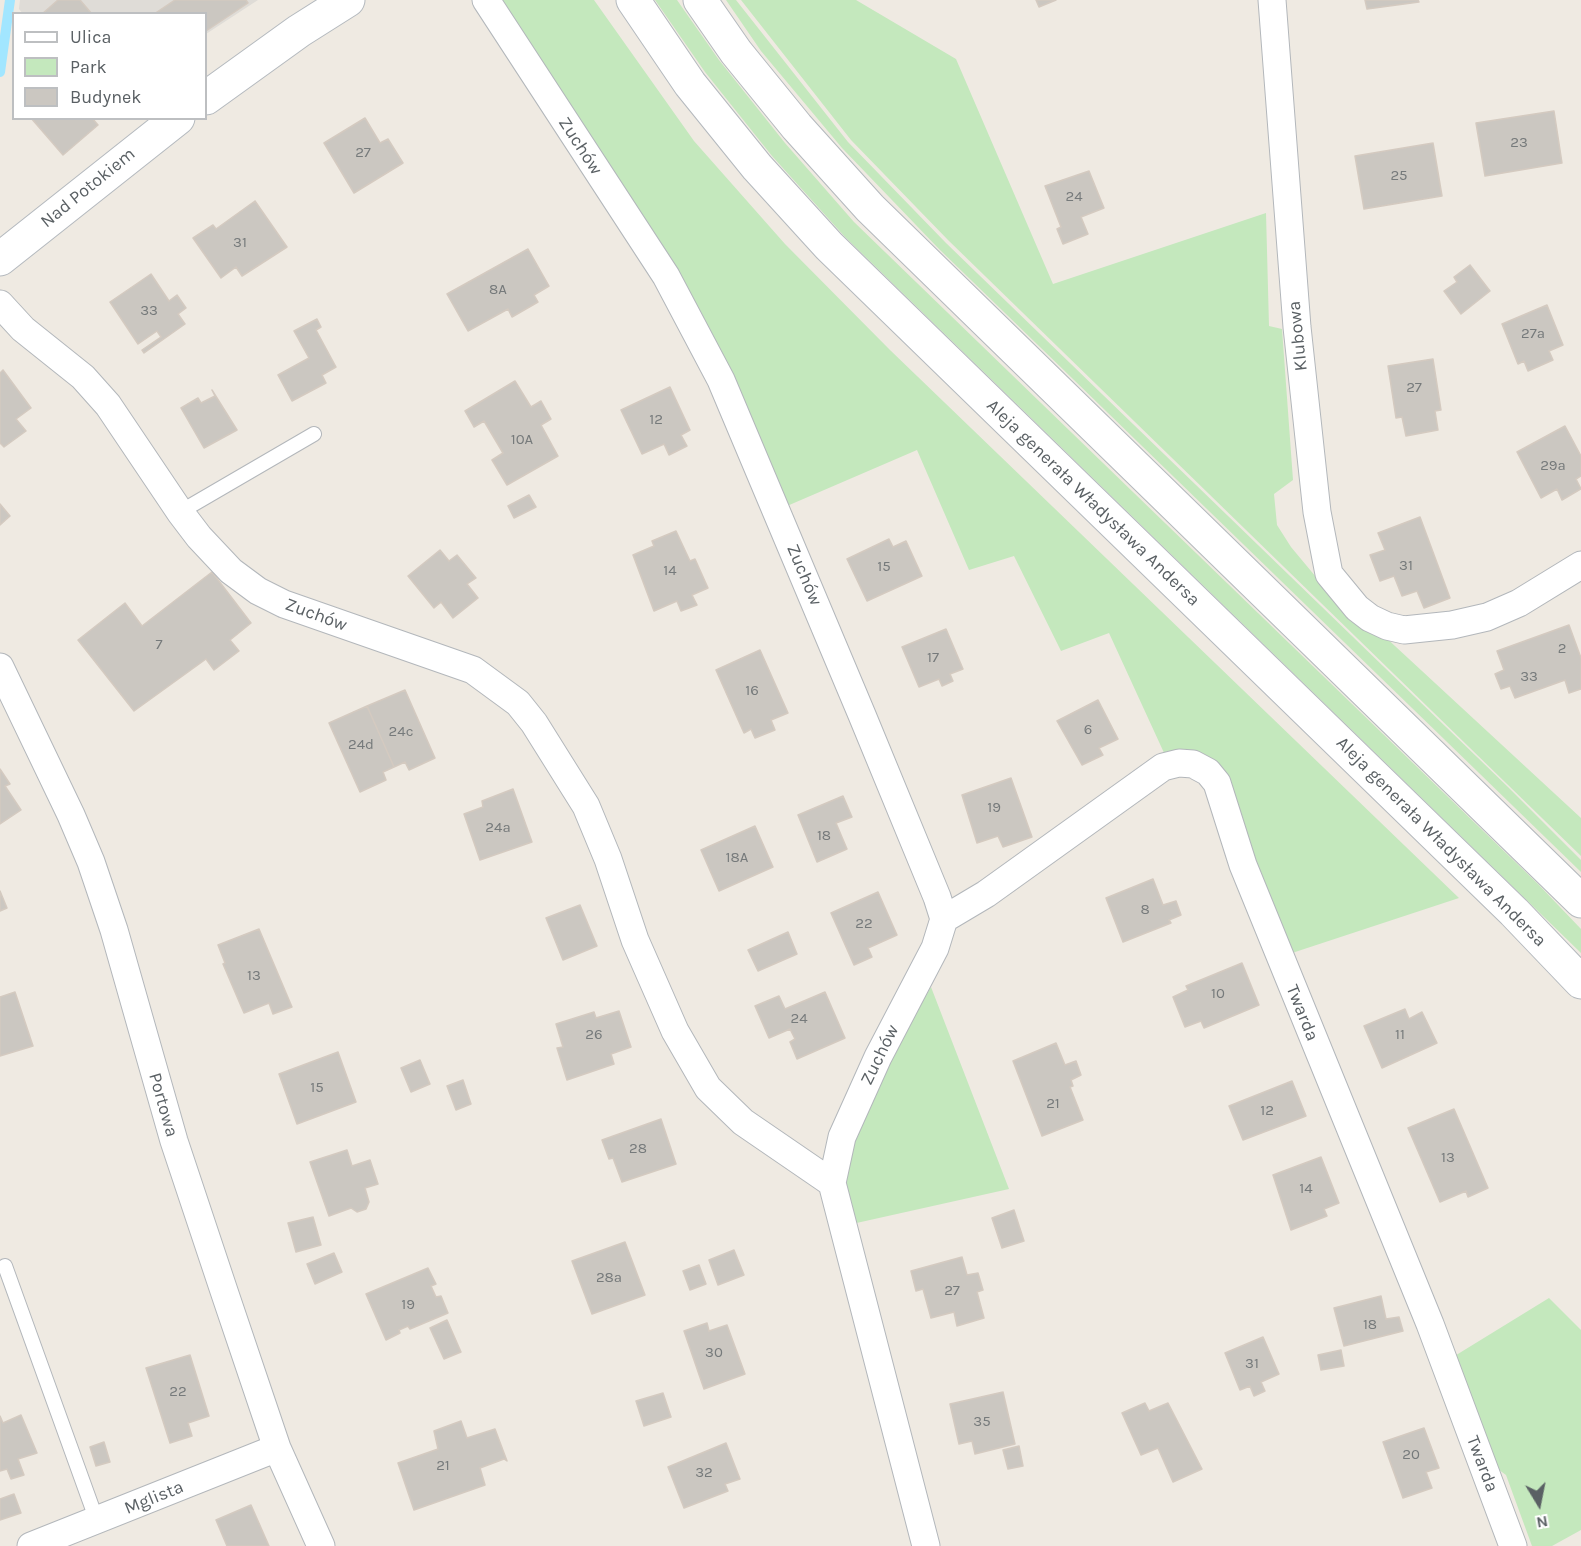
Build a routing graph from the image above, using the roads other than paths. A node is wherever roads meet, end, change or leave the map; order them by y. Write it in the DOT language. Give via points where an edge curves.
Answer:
graph roads {
  1 [pos="348,0"];
  2 [pos="486,0"];
  3 [pos="633,0"];
  4 [pos="700,0"];
  5 [pos="1272,0"];
  6 [pos="207,97"];
  7 [pos="175,120"];
  8 [pos="0,259"];
  9 [pos="0,304"];
  10 [pos="314,435"];
  11 [pos="180,512"];
  12 [pos="1581,565"];
  13 [pos="0,667"];
  14 [pos="1581,901"];
  15 [pos="944,919"];
  16 [pos="1581,982"];
  17 [pos="832,1182"];
  18 [pos="5,1266"];
  19 [pos="277,1448"];
  20 [pos="97,1521"];
  21 [pos="32,1546"];
  22 [pos="321,1546"];
  23 [pos="926,1546"];
  24 [pos="1513,1546"];
  1 -- 6 [label="main road"];
  2 -- 15 [label="street, Zuchów" via="666,276 721,380"];
  3 -- 16 [label="main road, Aleja generała Władysława Andersa" via="705,102 757,167 829,246 1514,912"];
  4 -- 14 [label="main road" via="736,52 870,208"];
  5 -- 12 [label="street, Klubowa" via="1297,327 1329,574 1357,608 1387,626 1404,630 1452,625 1487,616 1519,603"];
  7 -- 8 [label="main road, Nad Potokiem"];
  9 -- 11 [label="street, Zuchów" via="23,329 83,377 108,405"];
  10 -- 11 [label="lane"];
  11 -- 17 [label="street, Zuchów" via="212,552 258,591 315,616 473,670 518,703 541,732 586,806 635,940 675,1031 708,1089 742,1122"];
  13 -- 19 [label="street, Portowa" via="91,862 174,1142"];
  15 -- 17 [label="street, Zuchów" via="935,948 878,1057 842,1137"];
  15 -- 24 [label="street, Twarda" via="986,894 1163,767 1193,764 1208,772 1217,783 1243,865 1430,1324"];
  17 -- 23 [label="street, Zuchów"];
  18 -- 20 [label="lane"];
  19 -- 20 [label="street, Mglista"];
  19 -- 22 [label="street, Portowa"];
  20 -- 21 [label="street, Mglista"];
}
